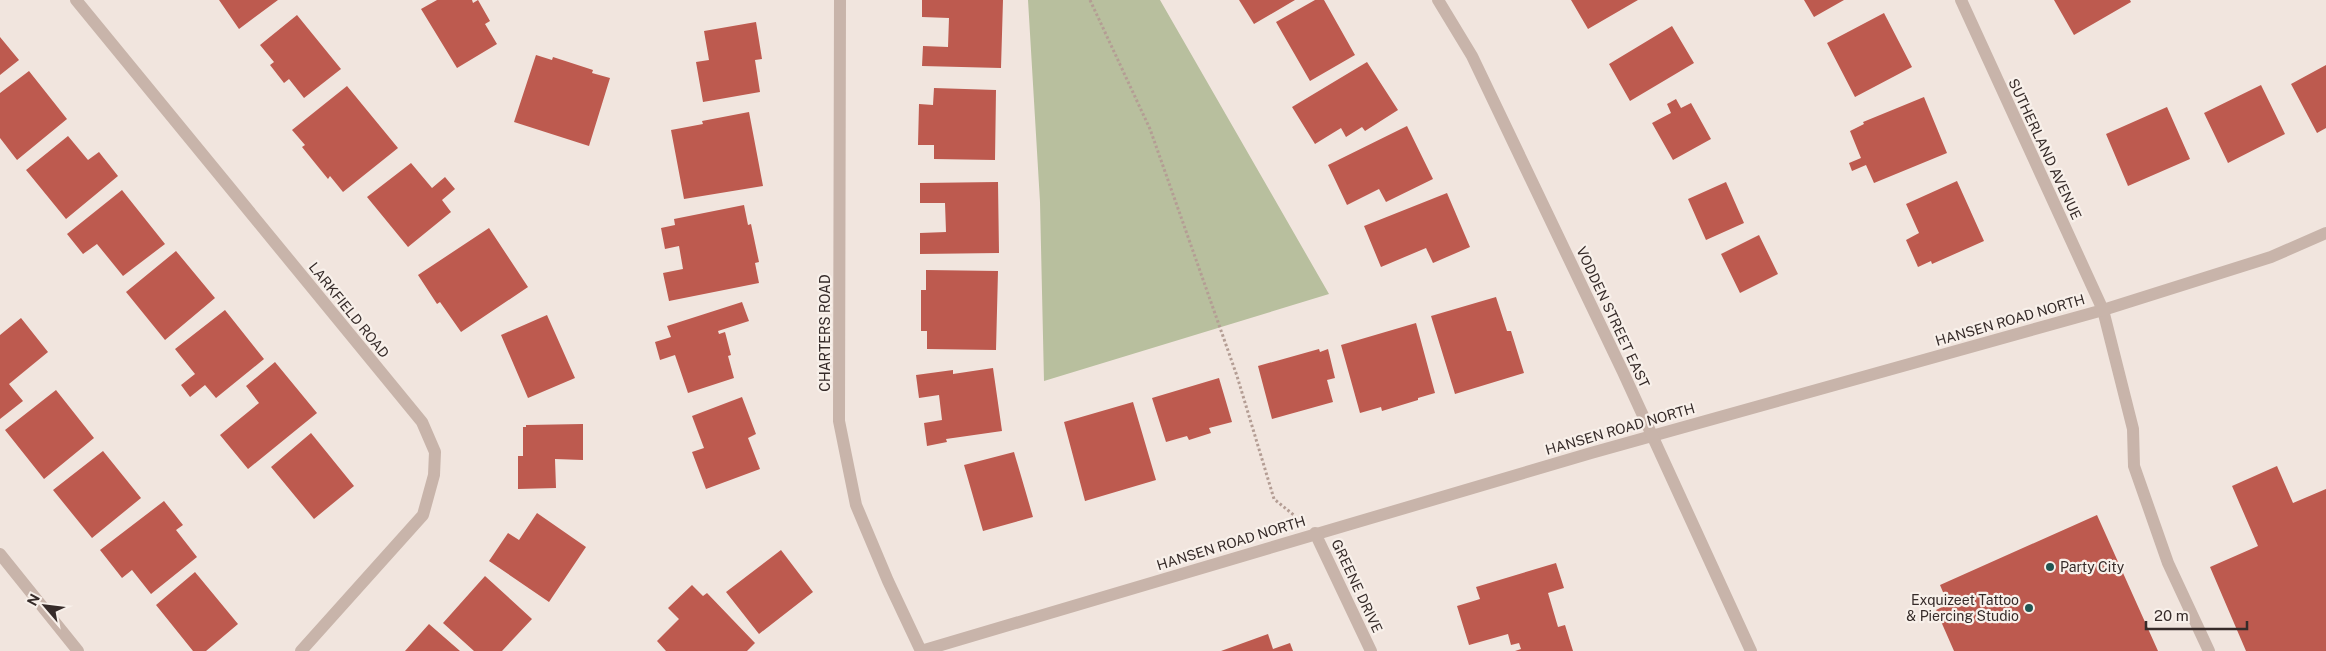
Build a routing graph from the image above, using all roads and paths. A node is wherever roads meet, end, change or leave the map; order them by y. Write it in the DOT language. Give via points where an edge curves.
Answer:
graph roads {
  1 [pos="76,0"];
  2 [pos="840,0"];
  3 [pos="1090,0"];
  4 [pos="1438,0"];
  5 [pos="1961,0"];
  6 [pos="2326,233"];
  7 [pos="2102,310"];
  8 [pos="1652,436"];
  9 [pos="1315,533"];
  10 [pos="0,554"];
  11 [pos="78,651"];
  12 [pos="302,651"];
  13 [pos="921,651"];
  14 [pos="1371,651"];
  15 [pos="1751,651"];
  16 [pos="2209,651"];
  1 -- 12 [label="street, LARKFIELD ROAD" via="422,422 435,452 434,475 423,515"];
  2 -- 13 [label="street, CHARTERS ROAD" via="839,421 856,505"];
  3 -- 9 [label="path" via="1150,129 1237,376 1274,499"];
  4 -- 8 [label="street, VODDEN STREET EAST" via="1472,56"];
  5 -- 7 [label="street, SUTHERLAND AVENUE"];
  6 -- 7 [label="street, HANSEN ROAD NORTH" via="2271,257"];
  7 -- 8 [label="street, HANSEN ROAD NORTH"];
  7 -- 16 [label="street, SUTHERLAND AVENUE" via="2133,429 2134,466 2168,563"];
  8 -- 9 [label="street, HANSEN ROAD NORTH"];
  8 -- 15 [label="street, VODDEN STREET EAST"];
  9 -- 13 [label="street, HANSEN ROAD NORTH"];
  9 -- 14 [label="street, GREENE DRIVE"];
  10 -- 11 [label="street"];
}
